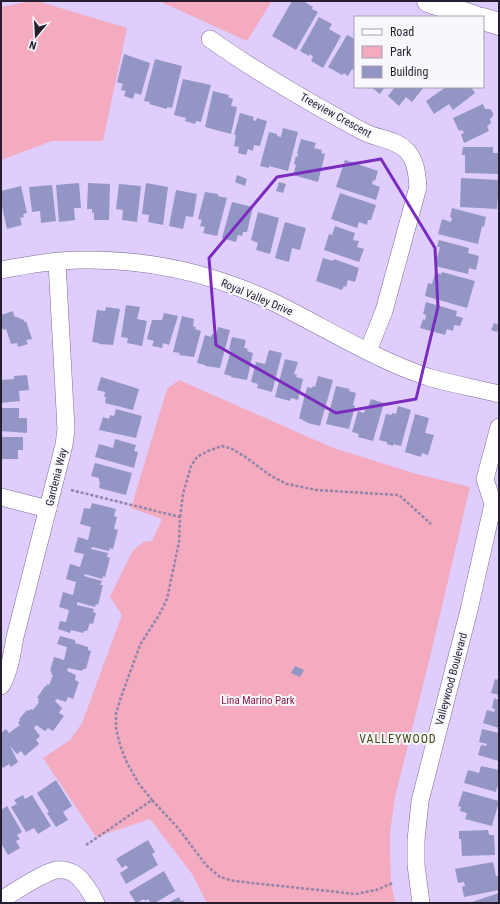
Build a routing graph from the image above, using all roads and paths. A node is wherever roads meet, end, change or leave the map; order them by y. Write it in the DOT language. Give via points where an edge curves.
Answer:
graph roads {
  1 [pos="428,1"];
  2 [pos="472,16"];
  3 [pos="484,20"];
  4 [pos="499,24"];
  5 [pos="210,39"];
  6 [pos="58,262"];
  7 [pos="1,270"];
  8 [pos="368,351"];
  9 [pos="499,394"];
  10 [pos="499,427"];
  11 [pos="71,490"];
  12 [pos="1,497"];
  13 [pos="496,502"];
  14 [pos="48,509"];
  15 [pos="180,517"];
  16 [pos="431,524"];
  17 [pos="1,686"];
  18 [pos="152,800"];
  19 [pos="86,845"];
  20 [pos="393,883"];
  21 [pos="1,900"];
  22 [pos="96,903"];
  23 [pos="421,903"];
  1 -- 2 [label="highway"];
  3 -- 4 [label="highway"];
  5 -- 8 [label="street, Treeview Crescent" via="245,64 366,133 396,143 406,150 413,160 418,187 384,311"];
  6 -- 7 [label="street, Royal Valley Drive"];
  6 -- 8 [label="street, Royal Valley Drive" via="127,261 161,266 216,280 271,302"];
  6 -- 14 [label="street, Gardenia Way" via="66,429"];
  8 -- 9 [label="street, Royal Valley Drive" via="429,377"];
  10 -- 13 [label="street, Valleywood Boulevard" via="485,479"];
  11 -- 15 [label="path"];
  12 -- 14 [label="street"];
  13 -- 23 [label="street, Valleywood Boulevard" via="420,802 416,859"];
  14 -- 17 [label="street, Gardenia Way" via="10,664"];
  15 -- 16 [label="path" via="191,466 197,457 222,446 244,456 271,476 287,484 316,490 399,495"];
  15 -- 18 [label="path" via="180,542 167,598 160,615 140,645 116,714 116,728 127,763"];
  18 -- 19 [label="path"];
  18 -- 20 [label="path" via="178,828 206,865 220,877 234,881 356,894"];
  21 -- 22 [label="street" via="48,873 67,870 82,881"];
}
